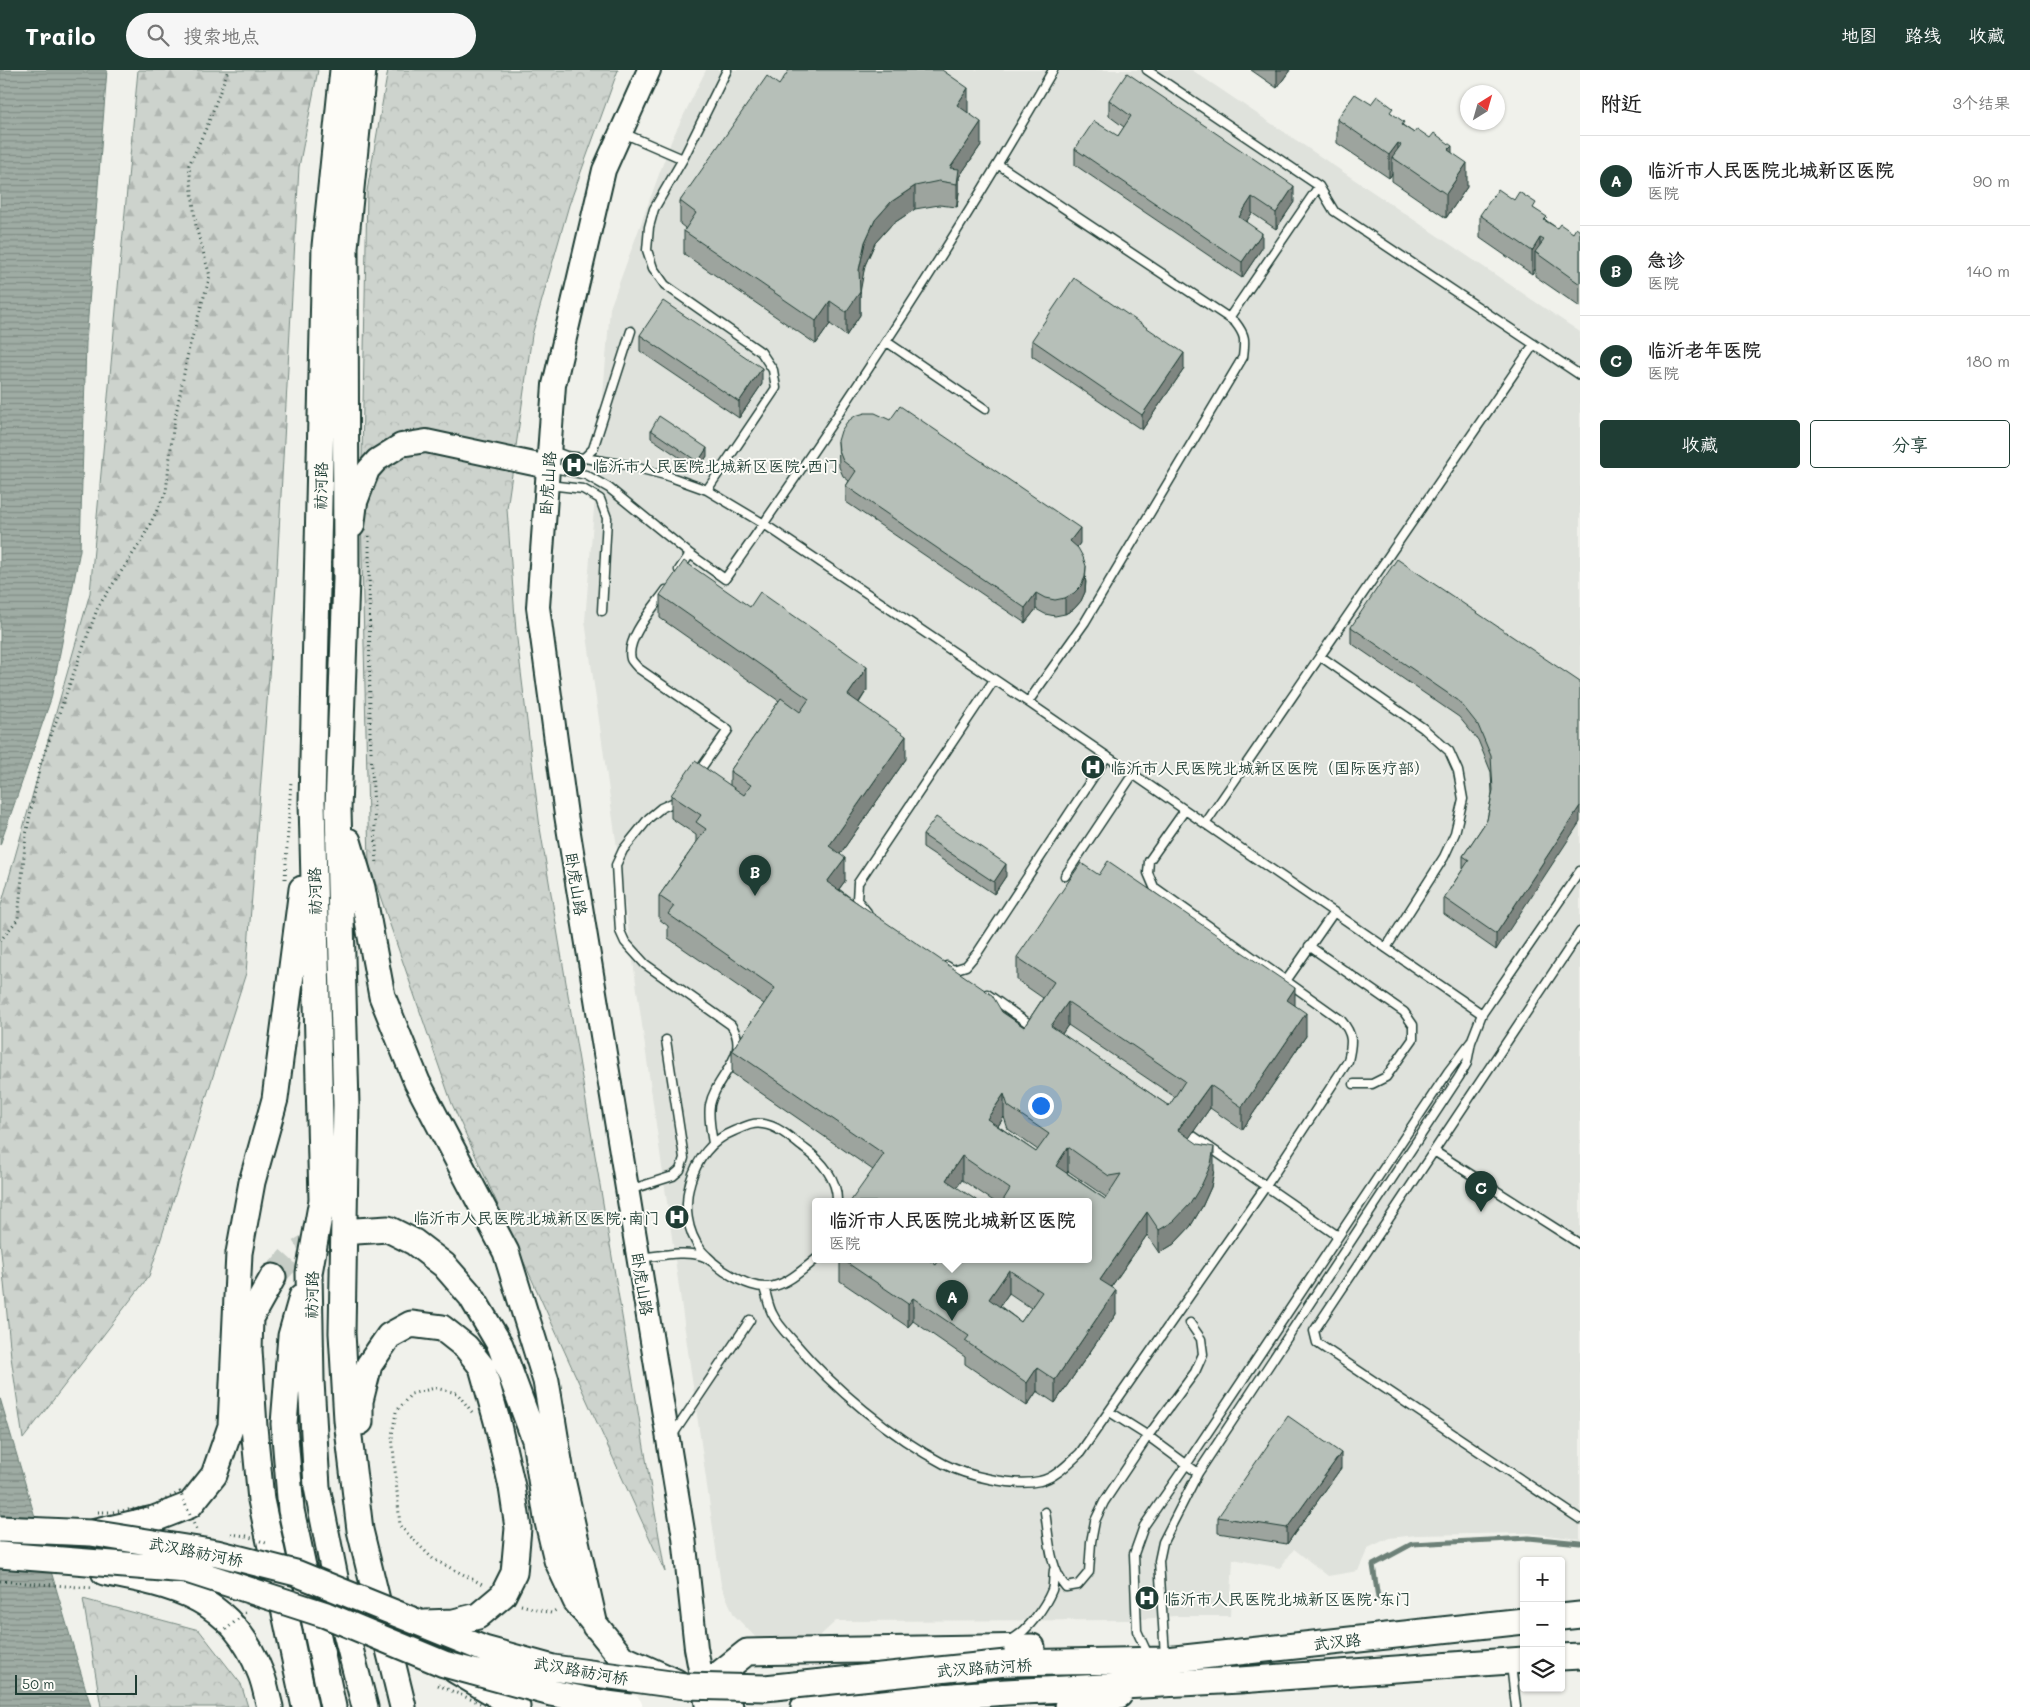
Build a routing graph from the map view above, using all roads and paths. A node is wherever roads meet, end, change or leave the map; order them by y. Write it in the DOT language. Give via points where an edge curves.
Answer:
graph roads {
  1 [pos="228,70"];
  2 [pos="343,70"];
  3 [pos="362,70"];
  4 [pos="648,70"];
  5 [pos="728,70"];
  6 [pos="1053,70"];
  7 [pos="1147,70"];
  8 [pos="621,132"];
  9 [pos="682,159"];
  10 [pos="998,166"];
  11 [pos="1319,186"];
  12 [pos="1229,318"];
  13 [pos="630,331"];
  14 [pos="887,342"];
  15 [pos="1534,344"];
  16 [pos="1580,376"];
  17 [pos="985,409"];
  18 [pos="584,458"];
  19 [pos="548,467"];
  20 [pos="707,490"];
  21 [pos="764,524"];
  22 [pos="368,528"];
  23 [pos="690,554"];
  24 [pos="675,577"];
  25 [pos="346,579"];
  26 [pos="670,585"];
  27 [pos="602,611"];
  28 [pos="1320,656"];
  29 [pos="994,680"];
  30 [pos="1028,702"];
  31 [pos="1107,756"];
  32 [pos="1133,774"];
  33 [pos="292,775"];
  34 [pos="690,785"];
  35 [pos="684,793"];
  36 [pos="312,802"];
  37 [pos="338,810"];
  38 [pos="1185,810"];
  39 [pos="1205,824"];
  40 [pos="378,870"];
  41 [pos="1580,871"];
  42 [pos="1065,876"];
  43 [pos="284,883"];
  44 [pos="1334,912"];
  45 [pos="875,917"];
  46 [pos="1580,932"];
  47 [pos="0,941"];
  48 [pos="1309,946"];
  49 [pos="1386,948"];
  50 [pos="938,959"];
  51 [pos="953,970"];
  52 [pos="961,975"];
  53 [pos="1286,981"];
  54 [pos="976,986"];
  55 [pos="1482,1014"];
  56 [pos="1044,1034"];
  57 [pos="666,1040"];
  58 [pos="1471,1042"];
  59 [pos="1354,1084"];
  60 [pos="1173,1122"];
  61 [pos="713,1143"];
  62 [pos="1434,1151"];
  63 [pos="1266,1186"];
  64 [pos="627,1190"];
  65 [pos="836,1198"];
  66 [pos="356,1231"];
  67 [pos="1338,1236"];
  68 [pos="1580,1244"];
  69 [pos="638,1258"];
  70 [pos="712,1261"];
  71 [pos="812,1263"];
  72 [pos="309,1273"];
  73 [pos="273,1277"];
  74 [pos="764,1288"];
  75 [pos="750,1320"];
  76 [pos="1190,1323"];
  77 [pos="1110,1412"];
  78 [pos="475,1416"];
  79 [pos="1148,1436"];
  80 [pos="668,1442"];
  81 [pos="1186,1465"];
  82 [pos="1198,1473"];
  83 [pos="1045,1512"];
  84 [pos="1580,1519"];
  85 [pos="0,1529"];
  86 [pos="360,1530"];
  87 [pos="91,1533"];
  88 [pos="0,1557"];
  89 [pos="1054,1566"];
  90 [pos="0,1581"];
  91 [pos="486,1586"];
  92 [pos="99,1589"];
  93 [pos="512,1600"];
  94 [pos="550,1613"];
  95 [pos="1580,1615"];
  96 [pos="1565,1617"];
  97 [pos="1520,1622"];
  98 [pos="418,1624"];
  99 [pos="595,1626"];
  100 [pos="1003,1655"];
  101 [pos="1580,1656"];
  102 [pos="1565,1657"];
  103 [pos="1518,1660"];
  104 [pos="1157,1668"];
  105 [pos="438,1673"];
  106 [pos="699,1693"];
  107 [pos="270,1707"];
  108 [pos="305,1707"];
  109 [pos="332,1707"];
  110 [pos="365,1707"];
  111 [pos="403,1707"];
  112 [pos="489,1707"];
  113 [pos="517,1707"];
  114 [pos="630,1707"];
  115 [pos="730,1707"];
  116 [pos="804,1707"];
  117 [pos="1068,1707"];
  118 [pos="1516,1707"];
  1 -- 47 [label="path" via="189,165 196,227 210,276 189,348 176,411 166,492 142,540 98,607 40,765 26,835 18,920"];
  2 -- 36 [label="main road, 祊河路" via="325,246"];
  3 -- 25 [label="main road, 祊河路" via="345,247"];
  4 -- 8 [label="street, 卧虎山路"];
  5 -- 9 [label="lane"];
  6 -- 10 [label="lane"];
  7 -- 11 [label="lane"];
  8 -- 9 [label="lane"];
  8 -- 19 [label="street, 卧虎山路" via="604,170 554,385"];
  9 -- 20 [label="lane" via="654,209 649,227 647,250 653,268 665,285 761,352 773,370 776,388"];
  10 -- 12 [label="lane"];
  10 -- 14 [label="lane"];
  11 -- 12 [label="lane"];
  11 -- 15 [label="lane" via="1334,211"];
  12 -- 30 [label="lane" via="1244,333 1243,357 1084,622"];
  13 -- 18 [label="lane" via="593,448"];
  14 -- 17 [label="lane"];
  14 -- 21 [label="lane"];
  15 -- 16 [label="lane"];
  15 -- 28 [label="lane"];
  18 -- 19 [label="lane" via="566,456"];
  18 -- 20 [label="lane" via="622,464"];
  19 -- 23 [label="lane" via="586,475 609,488"];
  19 -- 25 [label="street" via="426,441 401,445 377,460 368,470 356,502"];
  19 -- 27 [label="lane" via="562,485 583,489 600,499 607,518"];
  19 -- 64 [label="street, 卧虎山路" via="538,608 566,816"];
  20 -- 21 [label="lane"];
  21 -- 23 [label="lane" via="725,579"];
  21 -- 29 [label="lane"];
  22 -- 40 [label="path" via="370,731"];
  23 -- 24 [label="lane"];
  25 -- 37 [label="main road, 祊河路"];
  26 -- 34 [label="lane" via="633,638 631,660 728,730"];
  28 -- 39 [label="lane"];
  28 -- 49 [label="lane" via="1423,728 1449,751 1458,772 1464,799 1455,833 1444,857"];
  29 -- 30 [label="lane"];
  29 -- 45 [label="lane" via="858,883 857,900"];
  30 -- 31 [label="lane"];
  31 -- 32 [label="lane"];
  31 -- 51 [label="lane" via="978,952 966,966"];
  32 -- 38 [label="lane"];
  32 -- 42 [label="lane"];
  33 -- 43 [label="path"];
  35 -- 61 [label="lane" via="678,801 661,808 649,818 623,850 616,865 620,930 625,942 645,964 731,1025 738,1034 735,1058 716,1088 710,1106"];
  36 -- 72 [label="main road, 祊河路" via="322,1200"];
  36 -- 87 [label="main road, bridge" via="275,1099 252,1182 239,1253 231,1426 214,1475 190,1505 154,1519"];
  37 -- 86 [label="main road, 祊河路" via="346,1105 342,1333 347,1420"];
  37 -- 99 [label="main road" via="362,888 382,996 417,1082 506,1252 546,1381 562,1479"];
  38 -- 39 [label="lane"];
  38 -- 53 [label="lane" via="1150,861 1148,873 1154,887"];
  39 -- 44 [label="lane"];
  41 -- 55 [label="lane"];
  44 -- 48 [label="lane"];
  44 -- 49 [label="lane"];
  46 -- 62 [label="lane"];
  48 -- 53 [label="lane"];
  48 -- 59 [label="lane" via="1404,1012 1413,1025 1413,1040 1386,1077 1372,1084"];
  49 -- 55 [label="lane"];
  50 -- 51 [label="lane"];
  51 -- 52 [label="lane"];
  53 -- 63 [label="lane" via="1341,1020 1349,1029 1352,1044 1348,1062"];
  54 -- 56 [label="lane"];
  55 -- 58 [label="lane"];
  57 -- 64 [label="lane" via="684,1158 680,1170 673,1176"];
  58 -- 67 [label="lane"];
  58 -- 82 [label="lane" via="1467,1063 1459,1077"];
  60 -- 63 [label="lane"];
  61 -- 65 [label="lane" via="751,1124 765,1124 781,1131 815,1156 832,1180"];
  61 -- 70 [label="lane" via="702,1154 693,1171 688,1193 689,1220 695,1240"];
  62 -- 68 [label="lane"];
  62 -- 84 [label="lane" via="1314,1331 1317,1343"];
  63 -- 67 [label="lane"];
  63 -- 77 [label="lane"];
  64 -- 69 [label="street, 卧虎山路"];
  66 -- 99 [label="main road" via="388,1229 414,1242 444,1265 471,1296 500,1345 535,1440 557,1560 576,1601"];
  67 -- 81 [label="lane"];
  69 -- 70 [label="lane" via="689,1254"];
  69 -- 80 [label="street, 卧虎山路"];
  70 -- 74 [label="lane" via="746,1283"];
  71 -- 74 [label="lane" via="787,1283"];
  72 -- 109 [label="main road" via="291,1336 284,1424 290,1510"];
  72 -- 110 [label="main road, 祊河路" via="317,1487 346,1633"];
  73 -- 108 [label="main road" via="250,1318 254,1427 261,1500"];
  74 -- 77 [label="lane" via="772,1313 815,1367 851,1400 903,1439 945,1465 979,1477 1041,1481 1061,1470 1080,1453"];
  75 -- 80 [label="lane"];
  76 -- 79 [label="lane" via="1201,1339 1203,1354 1195,1372"];
  77 -- 79 [label="lane"];
  78 -- 91 [label="path" via="457,1394 435,1388 411,1394 396,1412 392,1435 400,1526 433,1559"];
  79 -- 81 [label="lane"];
  79 -- 89 [label="lane" via="1095,1521 1090,1572 1078,1584 1066,1587"];
  80 -- 106 [label="street, 卧虎山路" via="684,1538"];
  81 -- 82 [label="lane"];
  81 -- 104 [label="lane" via="1144,1526 1134,1554 1137,1631"];
  82 -- 104 [label="lane" via="1163,1542 1159,1561"];
  83 -- 89 [label="lane"];
  85 -- 87 [label="main road, 武汉路祊河桥, bridge"];
  86 -- 98 [label="main road, bridge" via="360,1401 369,1365 389,1336 411,1324 442,1328 466,1347 482,1367 512,1487 518,1528 514,1573 503,1595 478,1616 454,1622"];
  86 -- 111 [label="main road, 祊河路"];
  87 -- 98 [label="main road, 武汉路祊河桥, bridge" via="217,1553 296,1573"];
  88 -- 105 [label="main road, 武汉路祊河桥, bridge" via="187,1570 326,1615"];
  88 -- 107 [label="main road, bridge" via="174,1587 198,1597 247,1644 261,1674"];
  89 -- 100 [label="lane" via="1052,1588 1044,1605"];
  90 -- 92 [label="path"];
  93 -- 94 [label="path"];
  95 -- 96 [label="main road"];
  97 -- 104 [label="main road, 武汉路"];
  98 -- 106 [label="main road, 武汉路祊河桥, bridge" via="484,1649 553,1668"];
  99 -- 106 [label="main road, bridge" via="622,1658"];
  100 -- 104 [label="main road, 武汉路祊河桥"];
  100 -- 106 [label="main road, 武汉路祊河桥, bridge" via="765,1688"];
  100 -- 106 [label="main road" via="747,1652"];
  101 -- 102 [label="main road"];
  103 -- 104 [label="main road, 武汉路" via="1240,1680"];
  103 -- 118 [label="lane" via="1512,1679"];
  104 -- 116 [label="main road, 武汉路祊河桥" via="1006,1692"];
  104 -- 117 [label="main road" via="1122,1697"];
  105 -- 112 [label="path, bridge"];
  105 -- 113 [label="main road, bridge"];
  105 -- 114 [label="main road, 武汉路祊河桥, bridge"];
  106 -- 115 [label="main road"];
}
